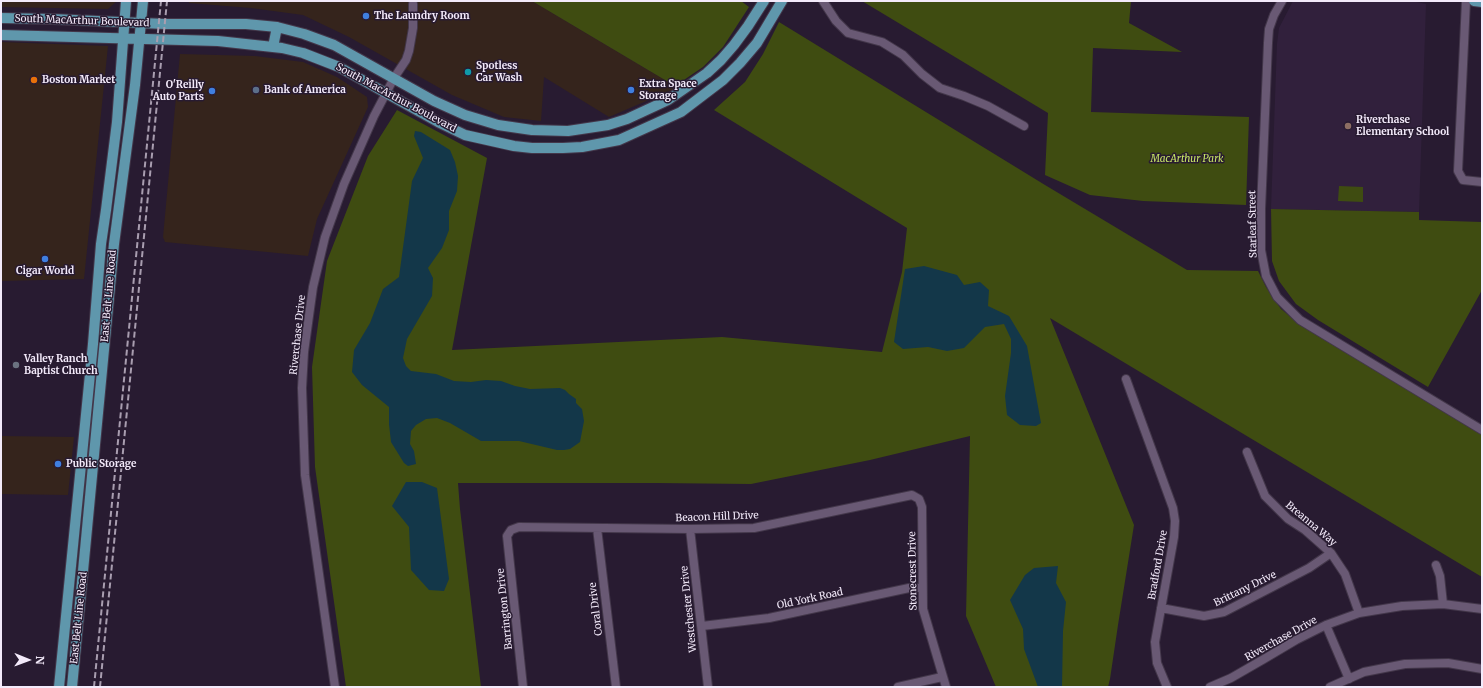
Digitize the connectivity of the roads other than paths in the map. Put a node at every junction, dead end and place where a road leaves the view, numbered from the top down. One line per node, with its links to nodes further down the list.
1 (126, 1): 12 (main road, East Belt Line Road)
2 (143, 1): 13 (main road, East Belt Line Road)
3 (764, 1): 22 (main road, South MacArthur Boulevard)
4 (782, 1): 23 (main road, South MacArthur Boulevard)
5 (823, 1): 21 (street)
6 (1282, 1): 30 (street, Starleaf Street)
7 (1466, 1): 24 (street)
8 (1474, 1): 9 (main road)
9 (1482, 2)
10 (413, 4): 19 (street, Riverchase Drive)
11 (1, 18): 12 (main road, South MacArthur Boulevard)
12 (125, 23): 13 (main road, South MacArthur Boulevard); 16 (main road, East Belt Line Road)
13 (142, 23): 14 (main road, South MacArthur Boulevard); 17 (main road, East Belt Line Road)
14 (277, 27): 18 (main road); 19 (main road, South MacArthur Boulevard)
15 (1, 35): 16 (main road, South MacArthur Boulevard)
16 (124, 38): 17 (main road, South MacArthur Boulevard); 25 (main road, East Belt Line Road)
17 (140, 39): 18 (main road, South MacArthur Boulevard); 26 (main road, East Belt Line Road)
18 (273, 47): 20 (main road, South MacArthur Boulevard)
19 (394, 78): 20 (street, Riverchase Drive); 22 (main road, South MacArthur Boulevard)
20 (386, 94): 23 (main road, South MacArthur Boulevard); 52 (street, Riverchase Drive)
21 (1024, 126)
22 (532, 130): 23 (main road)
23 (532, 148)
24 (1482, 182)
25 (101, 244): 26 (main road); 28 (main road, East Belt Line Road)
26 (114, 244): 29 (main road, East Belt Line Road)
27 (1126, 379): 42 (street, Bradford Drive)
28 (84, 425): 29 (main road); 38 (main road, East Belt Line Road)
29 (97, 426): 39 (main road, East Belt Line Road)
30 (1482, 430)
31 (1247, 452): 36 (street, Breanna Way)
32 (919, 499): 34 (street, Beacon Hill Drive); 40 (street, Stonecrest Drive)
33 (597, 528): 34 (street, Beacon Hill Drive); 35 (street, Beacon Hill Drive); 54 (street, Coral Drive)
34 (690, 529): 46 (street, Westchester Drive)
35 (511, 530): 53 (street, Barrington Drive)
36 (1331, 553): 42 (street, Brittany Drive); 44 (street, Breanna Way)
37 (1436, 565): 41 (street)
38 (70, 570): 39 (main road); 50 (main road, East Belt Line Road)
39 (83, 571): 51 (main road, East Belt Line Road)
40 (922, 588): 46 (street, Old York Road); 48 (street, Stonecrest Drive)
41 (1443, 604): 43 (street, Riverchase Drive); 44 (street, Riverchase Drive)
42 (1161, 608): 58 (street, Bradford Drive)
43 (1482, 609)
44 (1359, 614): 45 (street, Riverchase Drive)
45 (1326, 625): 49 (street); 59 (street, Riverchase Drive)
46 (702, 626): 55 (street, Westchester Drive)
47 (1482, 669): 49 (street)
48 (942, 677): 56 (street); 57 (street, Stonecrest Drive)
49 (1349, 679): 60 (street)
50 (59, 687)
51 (72, 687)
52 (335, 687)
53 (524, 687)
54 (616, 687)
55 (708, 687)
56 (898, 687)
57 (946, 687)
58 (1167, 687)
59 (1210, 687)
60 (1330, 687)

